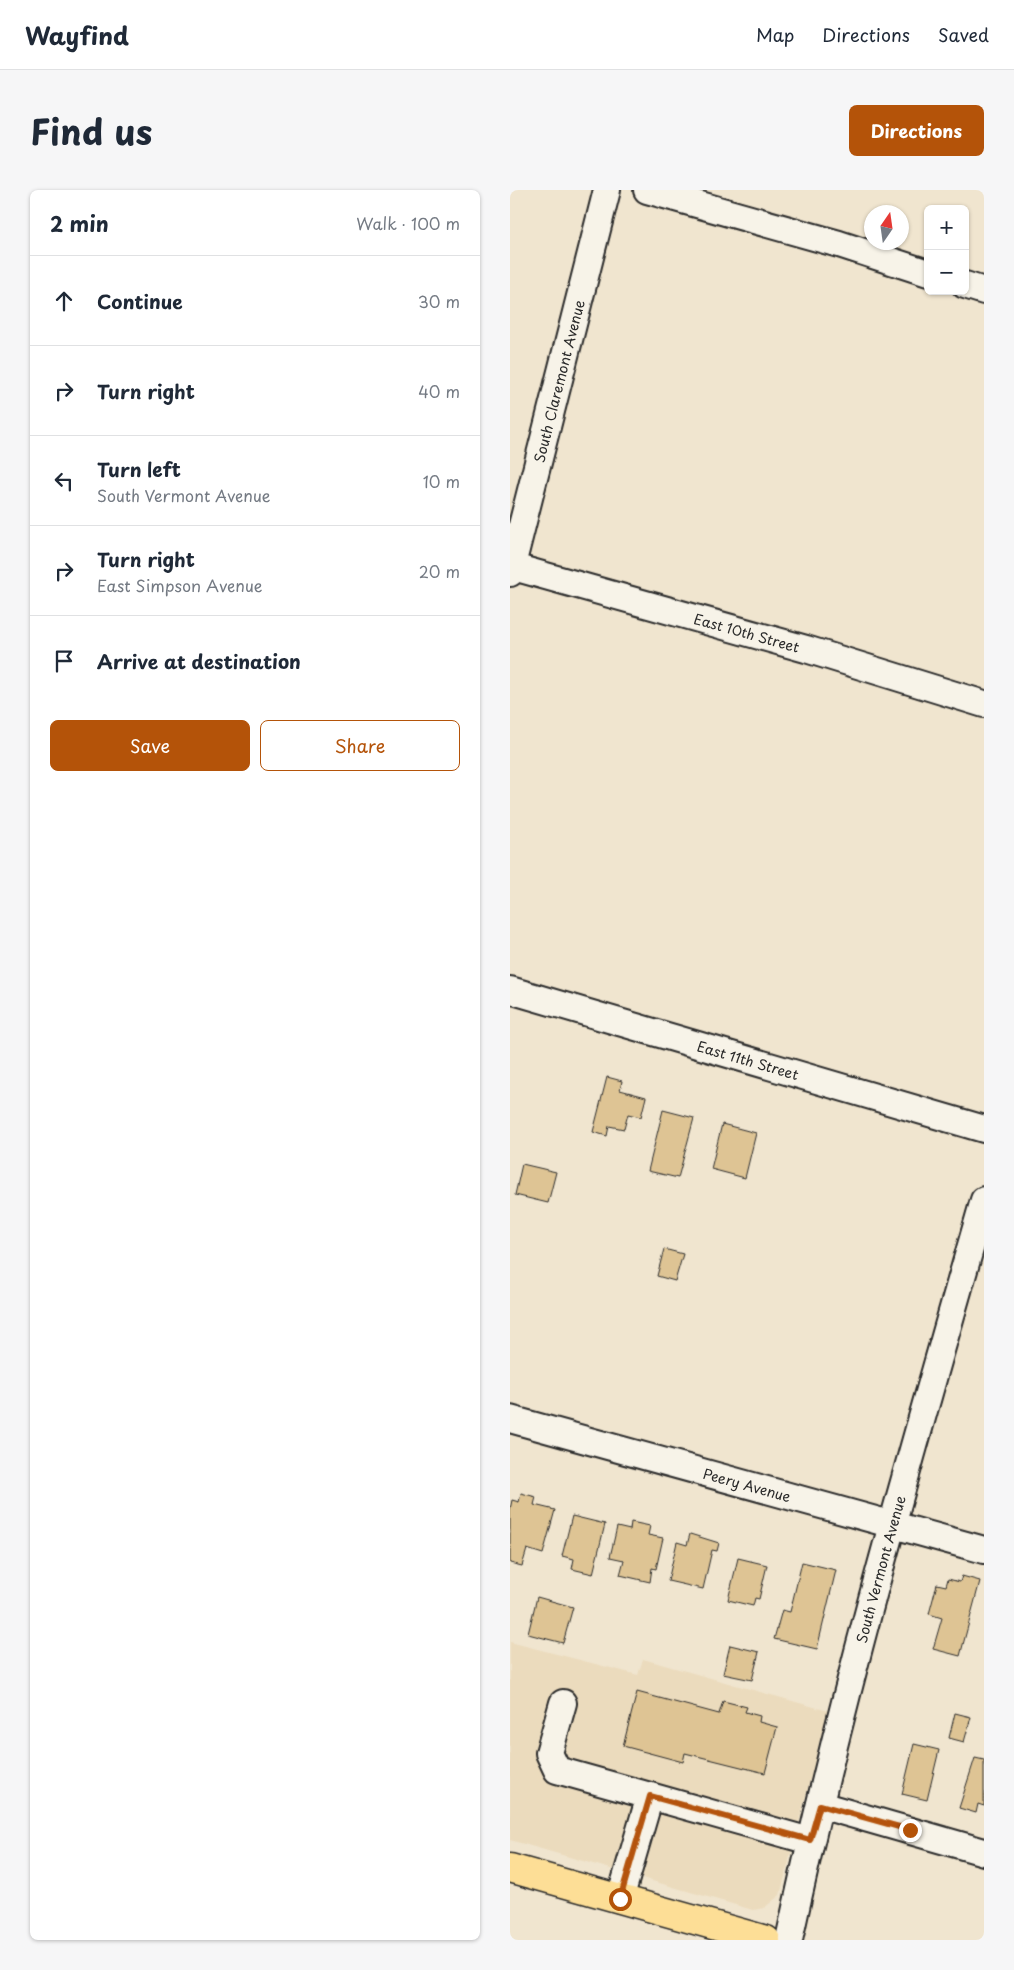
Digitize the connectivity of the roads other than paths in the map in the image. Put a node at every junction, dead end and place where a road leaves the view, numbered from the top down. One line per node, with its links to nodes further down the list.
1 (607, 190): 6 (street, South Claremont Avenue)
2 (647, 190): 3 (street)
3 (924, 272)
4 (969, 286): 5 (street)
5 (984, 291)
6 (510, 568): 7 (street, East 10th Street)
7 (984, 704)
8 (510, 990): 9 (street, East 11th Street)
9 (984, 1129)
10 (984, 1200): 12 (street, South Vermont Avenue)
11 (510, 1419): 12 (street, Peery Avenue)
12 (892, 1524): 13 (street, Peery Avenue); 16 (street, South Vermont Avenue)
13 (984, 1550)
14 (563, 1703): 15 (street)
15 (650, 1796): 17 (street); 20 (street)
16 (820, 1805): 17 (street, South Vermont Avenue); 18 (street)
17 (810, 1840): 22 (street, South Vermont Avenue)
18 (984, 1852)
19 (510, 1868): 20 (main road)
20 (620, 1899): 21 (main road)
21 (766, 1940)
22 (790, 1940)

